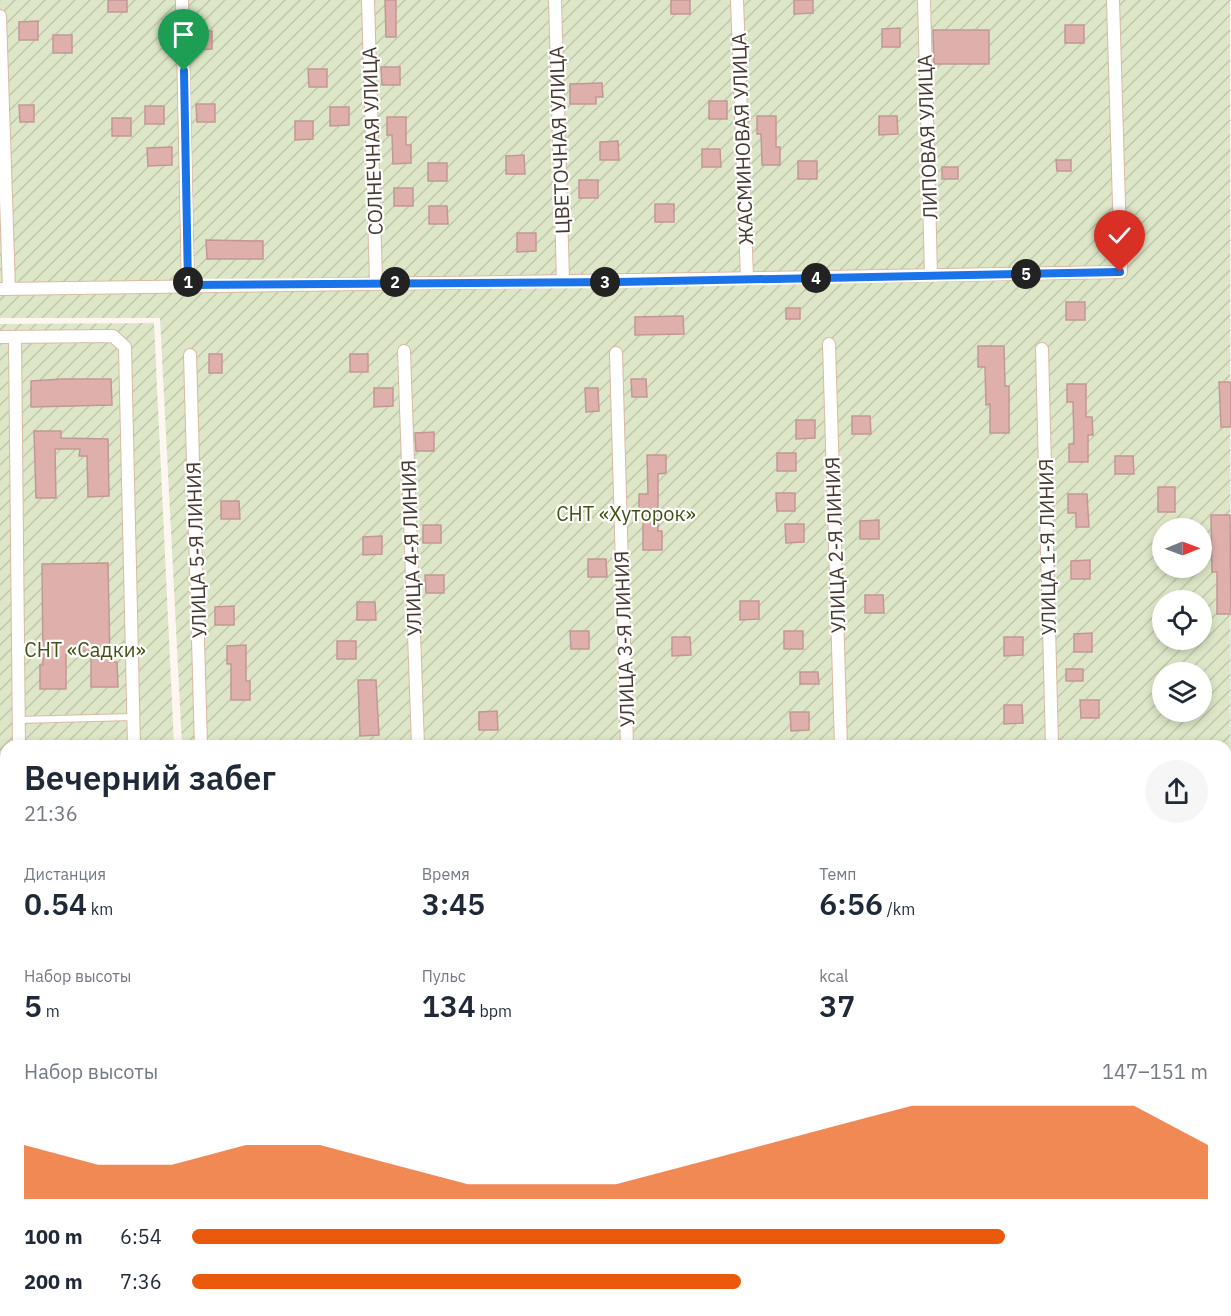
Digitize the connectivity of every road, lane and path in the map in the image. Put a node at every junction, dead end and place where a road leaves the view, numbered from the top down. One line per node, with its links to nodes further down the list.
1 (182, 0): 12 (street)
2 (368, 0): 11 (street, СОЛНЕЧНАЯ УЛИЦА)
3 (555, 0): 10 (street, ЦВЕТОЧНАЯ УЛИЦА)
4 (737, 0): 9 (street, ЖАСМИНОВАЯ УЛИЦА)
5 (924, 0): 8 (street, ЛИПОВАЯ УЛИЦА)
6 (1113, 0): 8 (street)
7 (0, 16): 13 (street)
8 (932, 275): 9 (street)
9 (747, 278): 10 (street)
10 (563, 280): 11 (street)
11 (376, 282): 12 (street)
12 (188, 285): 13 (street)
13 (4, 289)
14 (0, 337): 15 (street)
15 (15, 337): 21 (street); 22 (street)
16 (829, 344): 28 (street, УЛИЦА 2-Я ЛИНИЯ)
17 (1042, 349): 29 (street, УЛИЦА 1-Я ЛИНИЯ)
18 (404, 351): 26 (street, УЛИЦА 4-Я ЛИНИЯ)
19 (616, 353): 27 (street, УЛИЦА 3-Я ЛИНИЯ)
20 (190, 355): 25 (street, УЛИЦА 5-Я ЛИНИЯ)
21 (133, 717): 22 (lane); 24 (street)
22 (18, 720): 23 (street)
23 (19, 740)
24 (134, 740)
25 (201, 740)
26 (418, 740)
27 (627, 740)
28 (840, 740)
29 (1052, 740)

